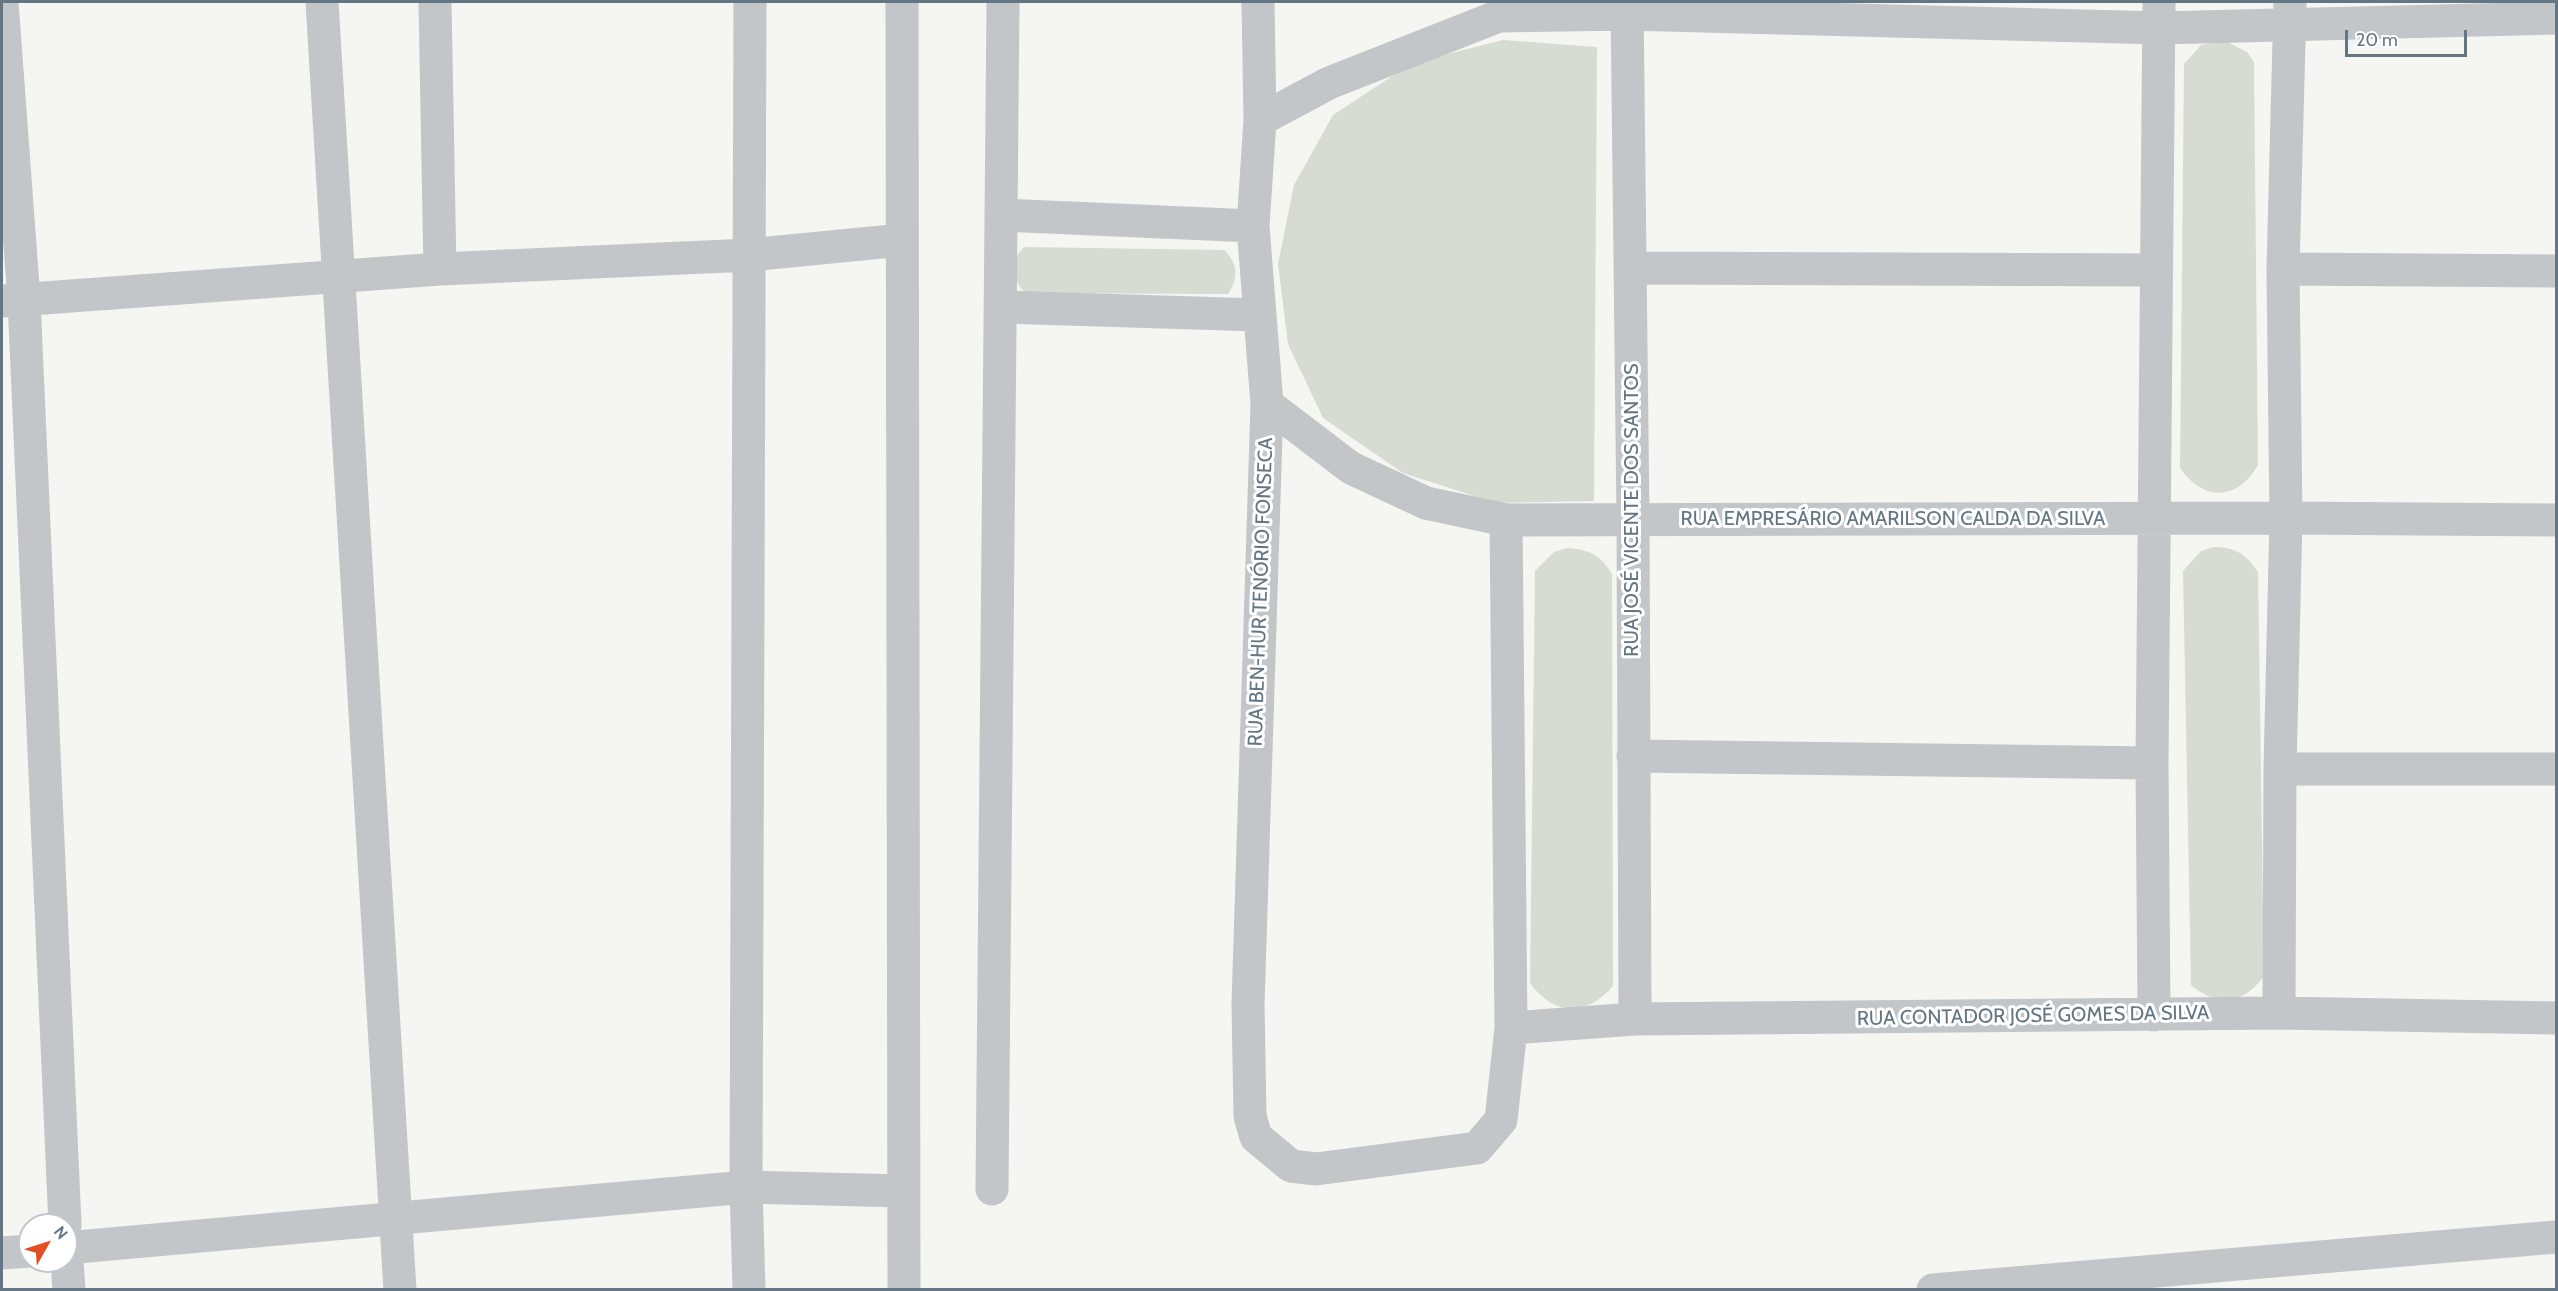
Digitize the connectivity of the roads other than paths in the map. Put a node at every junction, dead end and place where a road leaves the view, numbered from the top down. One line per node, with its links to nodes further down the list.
1 (2, 2): 24 (street)
2 (322, 2): 23 (street)
3 (435, 2): 19 (street)
4 (750, 2): 17 (street)
5 (902, 2): 16 (street)
6 (1004, 2): 14 (street)
7 (1258, 2): 13 (street, RUA BEN-HUR TENÓRIO FONSECA)
8 (1627, 8): 9 (street); 11 (street); 18 (street, RUA JOSÉ VICENTE DOS SANTOS)
9 (1499, 9): 13 (street)
10 (2290, 13): 11 (street); 12 (street); 20 (street)
11 (2159, 15): 21 (street)
12 (2556, 18)
13 (1260, 120): 15 (street, RUA BEN-HUR TENÓRIO FONSECA)
14 (1002, 215): 15 (street); 25 (street)
15 (1253, 226): 26 (street, RUA BEN-HUR TENÓRIO FONSECA)
16 (902, 240): 17 (street); 44 (street)
17 (749, 255): 19 (street); 42 (street)
18 (1630, 268): 21 (street); 29 (street, RUA JOSÉ VICENTE DOS SANTOS)
19 (440, 269): 23 (street)
20 (2283, 269): 22 (street); 28 (street)
21 (2156, 270): 30 (street)
22 (2556, 271)
23 (340, 278): 24 (street); 46 (street)
24 (13, 300): 45 (street)
25 (1002, 307): 26 (street); 43 (street)
26 (1259, 315): 27 (street, RUA BEN-HUR TENÓRIO FONSECA)
27 (1267, 404): 31 (street, RUA EMPRESÁRIO AMARILSON CALDA DA SILVA); 41 (street, RUA BEN-HUR TENÓRIO FONSECA)
28 (2286, 518): 30 (street, RUA EMPRESÁRIO AMARILSON CALDA DA SILVA); 32 (street, RUA EMPRESÁRIO AMARILSON CALDA DA SILVA); 35 (street)
29 (1634, 519): 30 (street, RUA EMPRESÁRIO AMARILSON CALDA DA SILVA); 31 (street, RUA EMPRESÁRIO AMARILSON CALDA DA SILVA); 33 (street, RUA JOSÉ VICENTE DOS SANTOS)
30 (2154, 519): 34 (street)
31 (1506, 520): 41 (street)
32 (2556, 520)
33 (1633, 756): 34 (street); 40 (street, RUA JOSÉ VICENTE DOS SANTOS)
34 (2152, 763): 38 (street)
35 (2280, 769): 36 (street); 37 (street)
36 (2556, 769)
37 (2279, 1013): 38 (street, RUA CONTADOR JOSÉ GOMES DA SILVA); 39 (street, RUA CONTADOR JOSÉ GOMES DA SILVA)
38 (2154, 1015): 40 (street, RUA CONTADOR JOSÉ GOMES DA SILVA)
39 (2556, 1018)
40 (1635, 1019): 41 (street, RUA CONTADOR JOSÉ GOMES DA SILVA)
41 (1510, 1028)
42 (746, 1187): 44 (street); 46 (street); 55 (street)
43 (992, 1189)
44 (903, 1191): 56 (street)
45 (64, 1213)
46 (395, 1216): 48 (street); 54 (street)
47 (2556, 1237): 52 (street)
48 (78, 1246)
49 (18, 1252): 50 (street)
50 (2, 1253)
51 (68, 1273): 53 (street)
52 (2272, 1275): 57 (street)
53 (69, 1290)
54 (400, 1290)
55 (749, 1290)
56 (904, 1290)
57 (1933, 1290)

